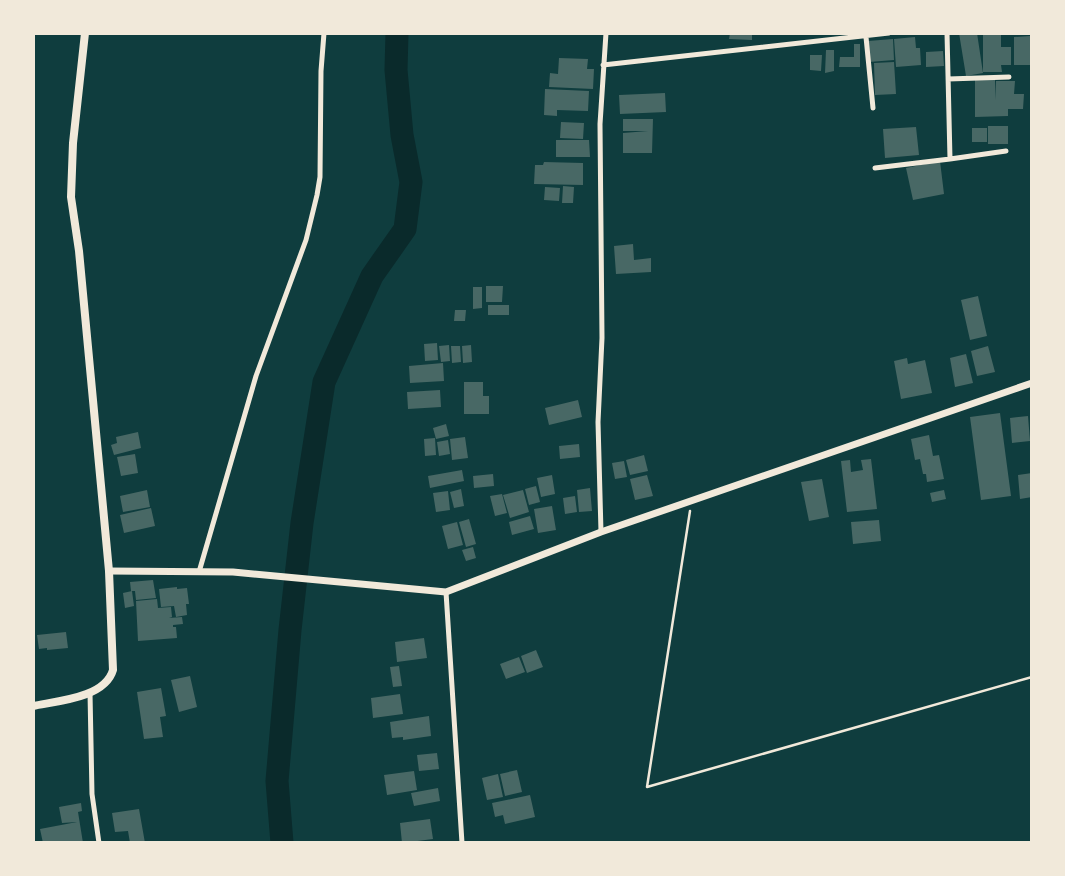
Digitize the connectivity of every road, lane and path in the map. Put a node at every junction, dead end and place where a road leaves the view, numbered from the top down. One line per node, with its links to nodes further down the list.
1 (85, 33): 17 (main road)
2 (324, 33): 18 (street)
3 (606, 33): 7 (street)
4 (889, 33): 6 (street)
5 (947, 33): 9 (street)
6 (866, 37): 7 (street); 10 (street)
7 (603, 65): 16 (street)
8 (1009, 76): 9 (street)
9 (948, 79): 12 (street)
10 (873, 108)
11 (1006, 151): 12 (street)
12 (950, 159): 13 (street)
13 (874, 168)
14 (1032, 383): 15 (street)
15 (692, 500): 16 (street); 20 (path)
16 (601, 532): 19 (street)
17 (109, 571): 18 (street); 21 (main road)
18 (200, 572): 19 (street)
19 (446, 592): 24 (street)
20 (1032, 677)
21 (89, 693): 22 (main road); 23 (street)
22 (33, 706)
23 (99, 843)
24 (462, 843)

